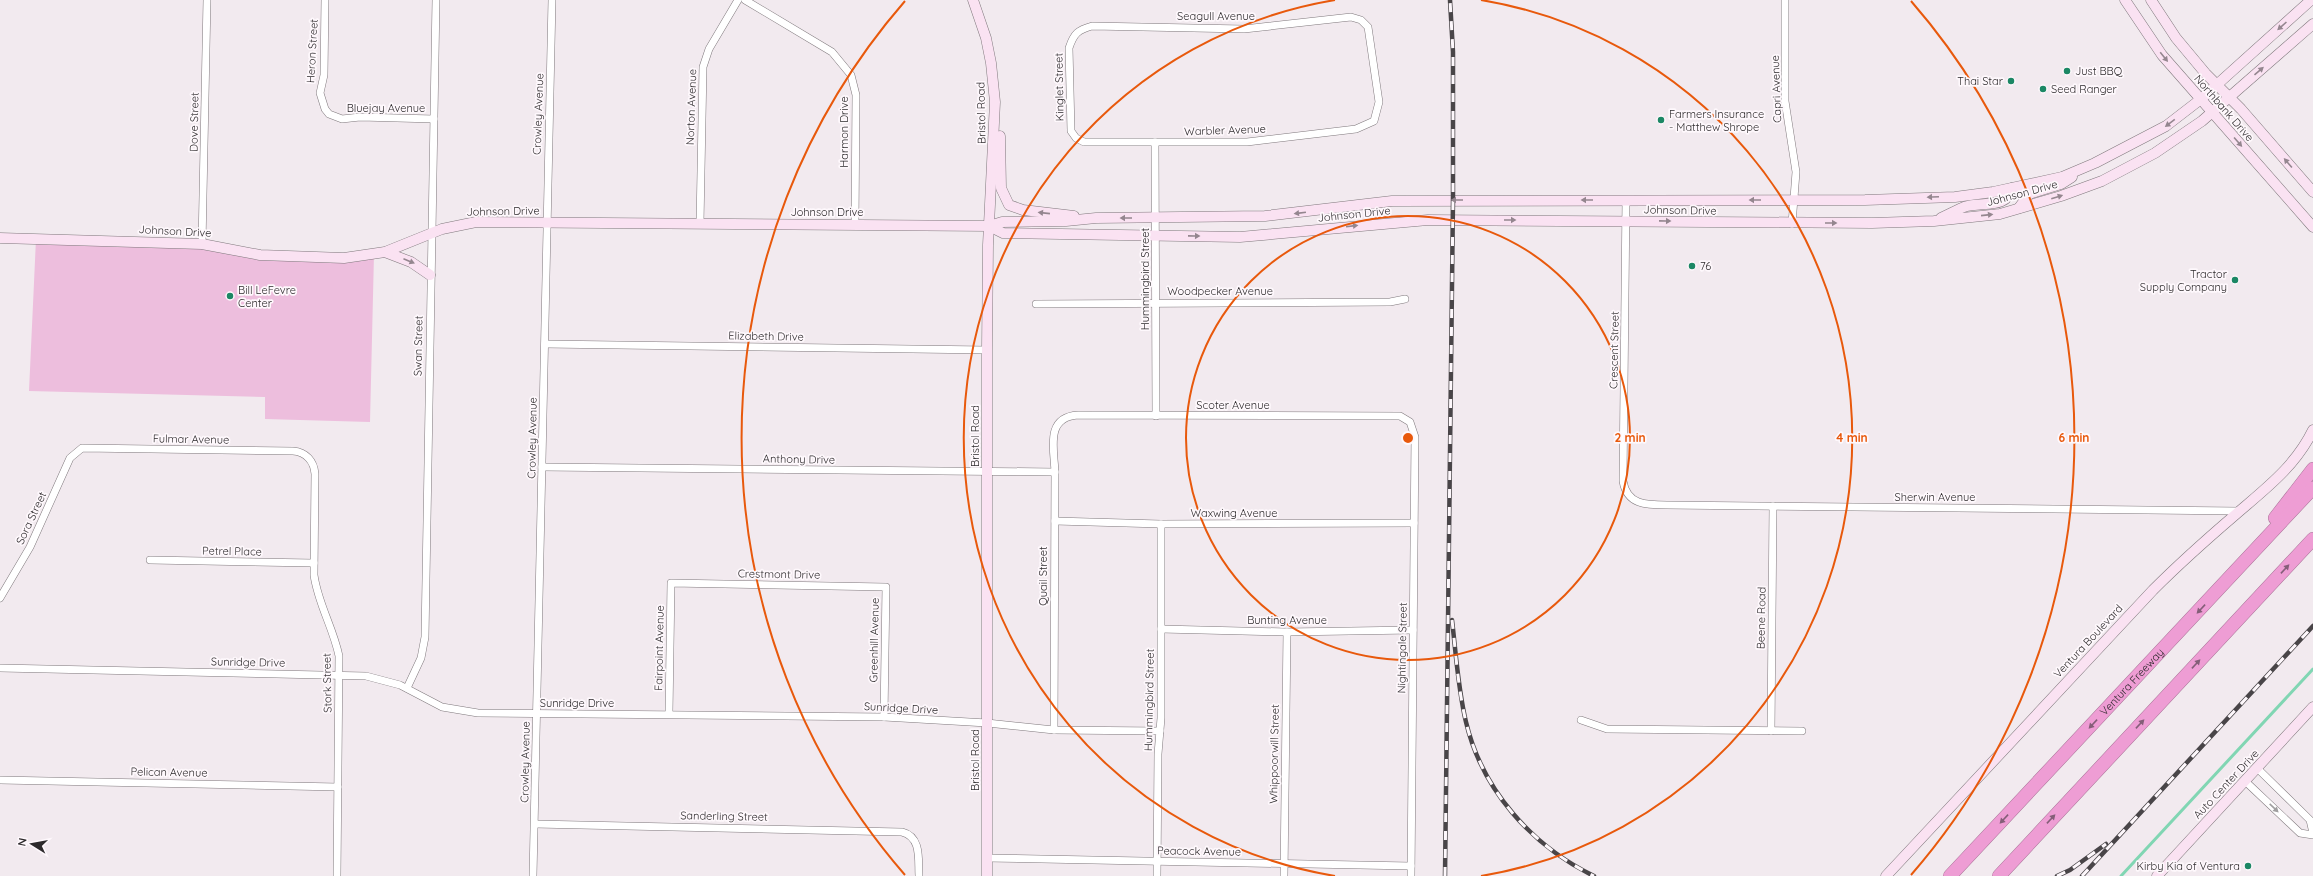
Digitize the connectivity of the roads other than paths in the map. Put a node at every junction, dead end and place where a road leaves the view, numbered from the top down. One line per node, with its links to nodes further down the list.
1 (207, 0): 43 (street, Dove Street)
2 (325, 0): 18 (street, Heron Street)
3 (436, 0): 20 (street, Swan Street)
4 (552, 0): 34 (street, Crowley Avenue)
5 (738, 0): 35 (street, Norton Avenue)
6 (745, 0): 36 (street, Harmon Drive)
7 (973, 0): 17 (main road, Bristol Road)
8 (1785, 0): 28 (street, Capri Avenue)
9 (2125, 0): 16 (main road, Northbank Drive, one-way to 16)
10 (2151, 0): 14 (main road, Northbank Drive)
11 (2311, 0): 14 (main road, Johnson Drive, one-way to 14)
12 (2313, 24): 15 (main road, Johnson Drive, one-way to 12)
13 (1073, 35): 21 (street, Seagull Avenue); 22 (street, Kinglet Street)
14 (2216, 85): 15 (main road, Northbank Drive); 16 (main road, Johnson Drive)
15 (2230, 97): 19 (main road, Johnson Drive); 26 (main road, Northbank Drive, one-way to 15)
16 (2201, 99): 19 (main road, Northbank Drive); 24 (main road, Johnson Drive, one-way to 24)
17 (995, 102): 30 (main road, one-way to 17); 38 (main road, Bristol Road)
18 (322, 103): 20 (street, Bluejay Avenue)
19 (2212, 112): 29 (main road, Johnson Drive, one-way to 19); 39 (main road, Northbank Drive, one-way to 39)
20 (434, 118): 40 (street, Swan Street)
21 (1374, 121): 23 (street, Warbler Avenue)
22 (1076, 138): 23 (street, Warbler Avenue)
23 (1155, 142): 31 (street, Hummingbird Street)
24 (2095, 163): 25 (main road, Johnson Drive); 29 (main road)
25 (2012, 188): 28 (main road, Johnson Drive, one-way to 28); 33 (main road)
26 (2313, 192)
27 (1626, 200): 28 (main road, Johnson Drive, one-way to 27); 31 (main road, Johnson Drive, one-way to 31); 32 (street, Crescent Street)
28 (1794, 200): 37 (street, Capri Avenue)
29 (2019, 208): 33 (main road, Johnson Drive, one-way to 29)
30 (1096, 218): 31 (main road, Johnson Drive, one-way to 30); 38 (main road, Johnson Drive)
31 (1156, 218): 41 (street, Hummingbird Street)
32 (1626, 221): 37 (main road, Johnson Drive, one-way to 37); 41 (main road, Johnson Drive, one-way to 32); 62 (street, Crescent Street)
33 (1934, 221): 37 (main road, Johnson Drive, one-way to 33)
34 (546, 222): 35 (main road, Johnson Drive); 40 (main road, Johnson Drive); 49 (street, Crowley Avenue)
35 (700, 223): 36 (main road, Johnson Drive)
36 (855, 224): 38 (main road, Johnson Drive)
37 (1792, 224)
38 (989, 226): 41 (main road, Johnson Drive); 50 (main road, Bristol Road)
39 (2313, 227)
40 (430, 233): 44 (main road, Johnson Drive); 45 (street, Swan Street)
41 (1156, 235): 47 (street, Hummingbird Street)
42 (0, 238): 43 (main road, Johnson Drive)
43 (202, 244): 44 (main road, Johnson Drive)
44 (385, 252): 45 (main road, one-way to 45)
45 (430, 275): 80 (street, Swan Street)
46 (1405, 299): 47 (street, Woodpecker Avenue)
47 (1156, 302): 48 (street, Woodpecker Avenue); 51 (street, Hummingbird Street)
48 (1036, 304)
49 (544, 344): 50 (street, Elizabeth Drive); 57 (street, Crowley Avenue)
50 (987, 350): 59 (main road, Bristol Road)
51 (1156, 416): 52 (street, Scoter Avenue); 53 (street, Scoter Avenue)
52 (1410, 422): 66 (street, Nightingale Street)
53 (1057, 424): 60 (street, Quail Street)
54 (2313, 430): 64 (main road, Ventura Boulevard)
55 (82, 448): 56 (street, Fulmar Avenue); 74 (street, Sora Street)
56 (299, 452): 70 (street, Stork Street)
57 (542, 467): 59 (street, Anthony Drive); 83 (street, Crowley Avenue)
58 (2313, 469): 73 (highway)
59 (987, 472): 60 (street, Anthony Drive); 86 (main road, Bristol Road)
60 (1055, 472): 65 (street, Quail Street)
61 (2313, 488): 73 (highway, Ventura Freeway)
62 (1631, 499): 63 (street, Sherwin Avenue)
63 (1773, 506): 64 (street, Sherwin Avenue); 89 (street, Beene Road)
64 (2239, 511): 109 (main road, Ventura Boulevard)
65 (1054, 521): 67 (street, Waxwing Avenue); 87 (street, Quail Street)
66 (1414, 523): 67 (street, Waxwing Avenue); 76 (street, Nightingale Street)
67 (1161, 524): 75 (street, Hummingbird Street)
68 (2313, 539): 101 (highway, one-way to 68)
69 (150, 560): 70 (street, Petrel Place)
70 (314, 563): 79 (street, Stork Street)
71 (672, 583): 72 (street, Crestmont Drive); 82 (street, Fairpoint Avenue)
72 (886, 587): 84 (street, Greenhill Avenue)
73 (2218, 591): 110 (highway, Ventura Freeway, one-way to 110)
74 (0, 598)
75 (1161, 629): 77 (street, Bunting Avenue); 88 (street, Hummingbird Street)
76 (1413, 630): 77 (street, Bunting Avenue); 100 (street, Nightingale Street)
77 (1286, 632): 99 (street, Whippoorwill Street)
78 (0, 668): 79 (street, Sunridge Drive)
79 (339, 675): 80 (street, Sunridge Drive); 94 (street, Stork Street)
80 (408, 688): 83 (street, Sunridge Drive)
81 (2313, 707): 91 (main road, Auto Center Drive)
82 (669, 713): 83 (street, Sunridge Drive); 84 (street, Sunridge Drive)
83 (537, 714): 95 (street, Crowley Avenue)
84 (884, 717): 86 (street, Sunridge Drive)
85 (1581, 720): 89 (street)
86 (987, 723): 87 (street, Sunridge Drive); 97 (main road, Bristol Road)
87 (1054, 730): 88 (street, Sunridge Drive)
88 (1160, 731): 98 (street, Hummingbird Street)
89 (1771, 731): 90 (street)
90 (1802, 731)
91 (2257, 768): 93 (main road, Auto Center Drive); 96 (street)
92 (0, 780): 94 (street, Pelican Avenue)
93 (2245, 781): 96 (street, one-way to 96); 111 (main road, Auto Center Drive)
94 (338, 787): 102 (street, Stork Street)
95 (535, 824): 103 (street, Crowley Avenue); 104 (street, Sanderling Street)
96 (2313, 834)
97 (987, 858): 98 (street, Peacock Avenue); 105 (main road, Bristol Road)
98 (1157, 861): 99 (street, Peacock Avenue); 106 (street, Hummingbird Street)
99 (1284, 864): 100 (street, Peacock Avenue); 107 (street, Whippoorwill Street)
100 (1411, 866): 108 (street, Nightingale Street)
101 (2002, 872)
102 (337, 876)
103 (533, 876)
104 (918, 876)
105 (987, 876)
106 (1157, 876)
107 (1284, 876)
108 (1411, 876)
109 (1886, 876)
110 (1950, 876)
111 (2157, 876)

